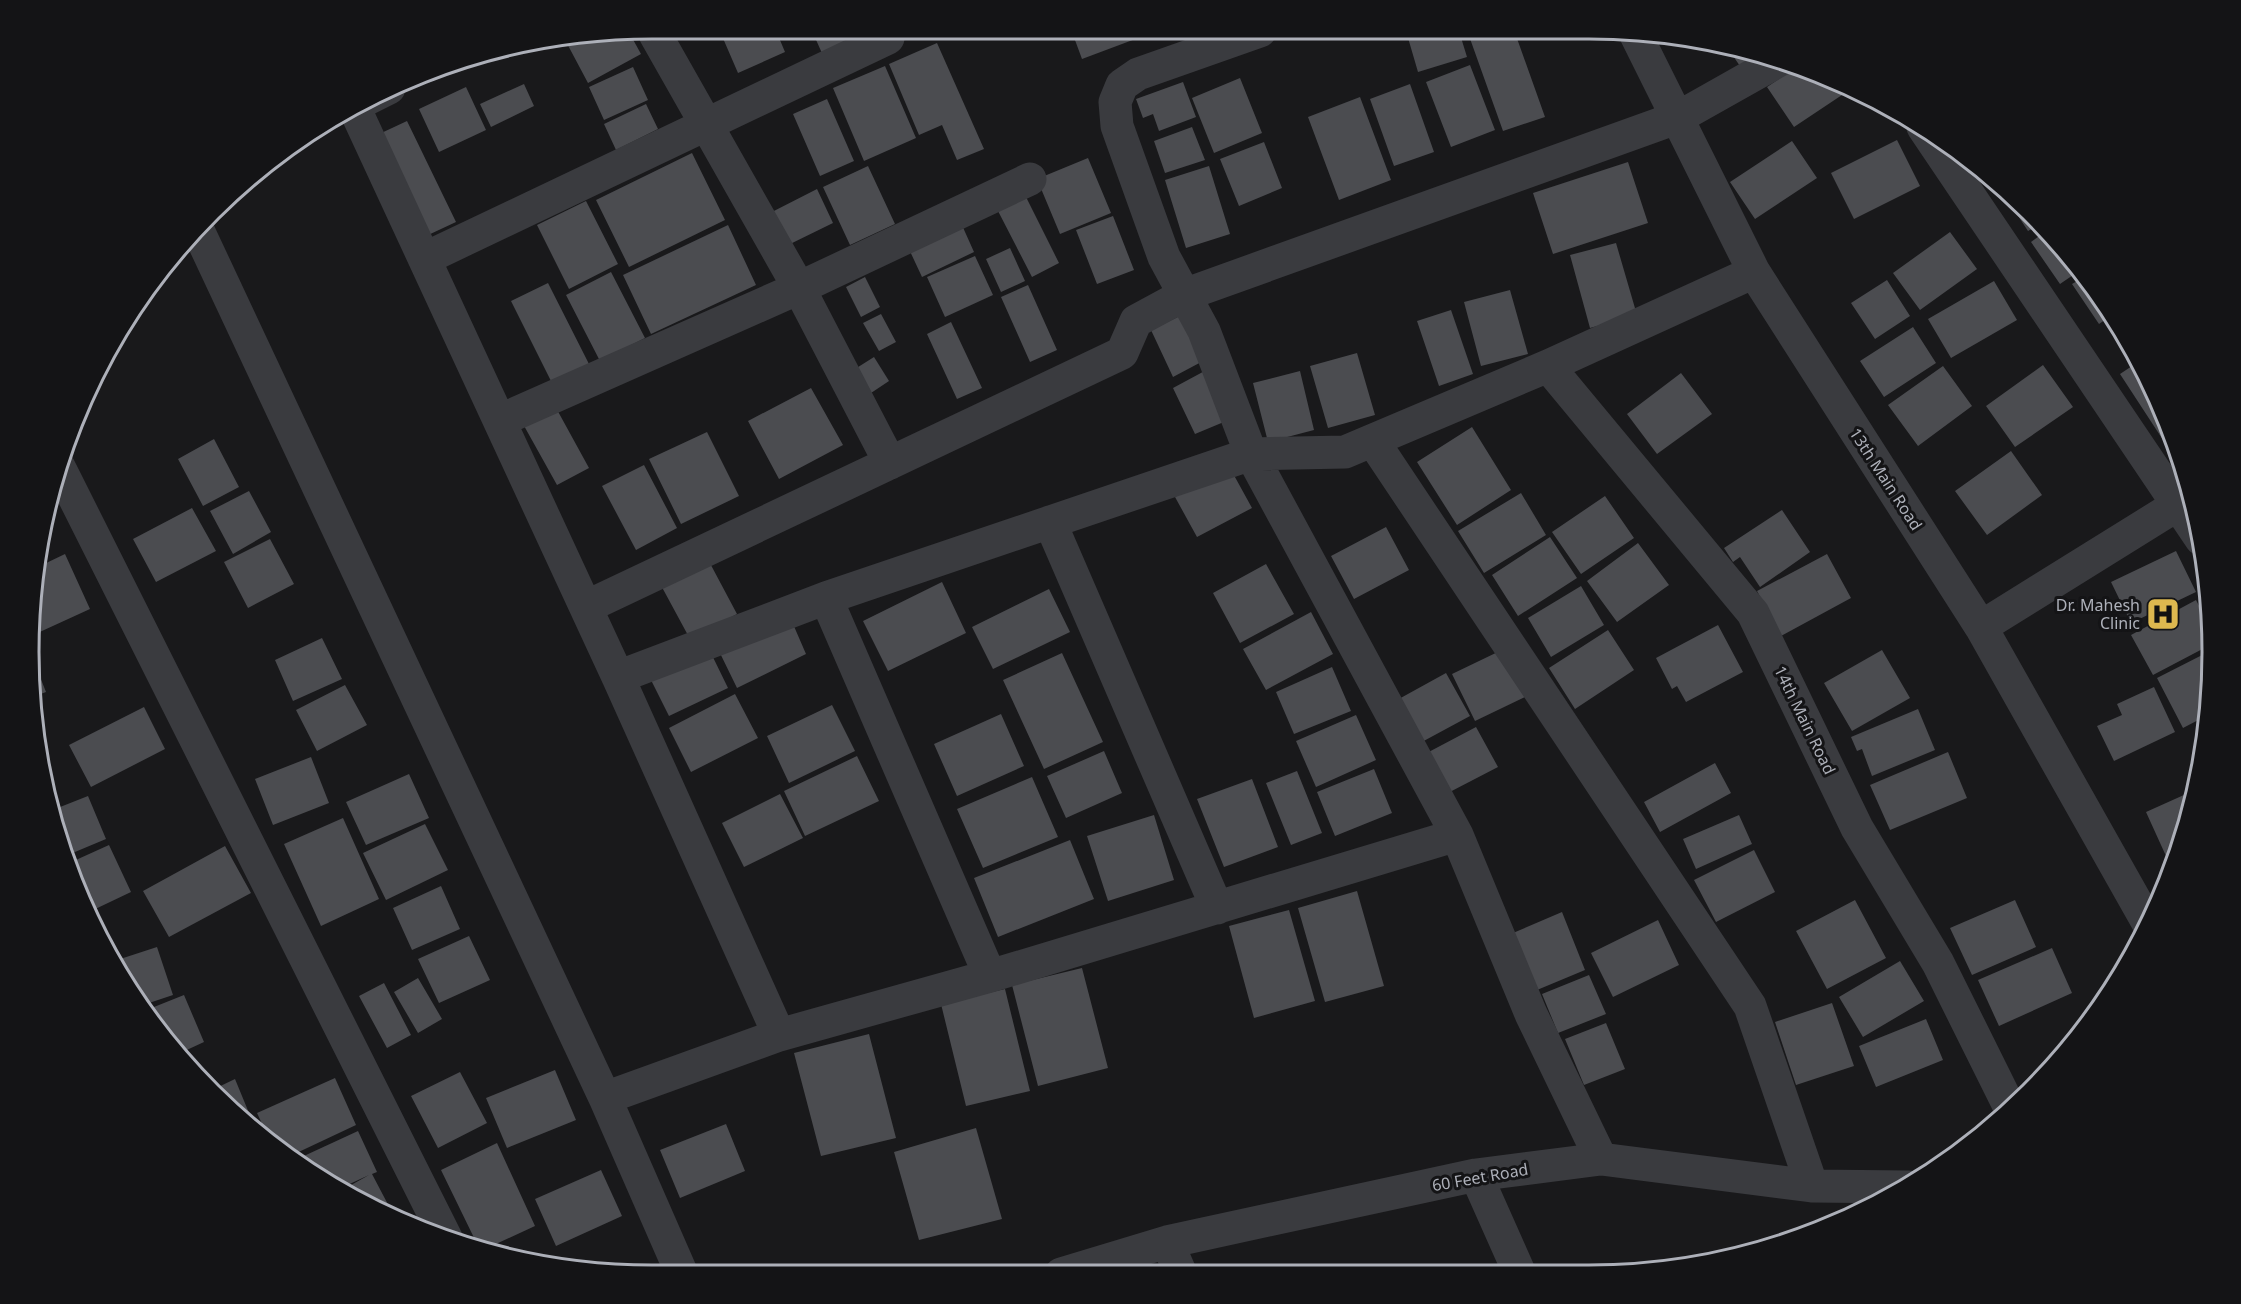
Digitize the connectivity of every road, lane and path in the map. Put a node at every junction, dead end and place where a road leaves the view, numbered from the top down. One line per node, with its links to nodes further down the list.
1 (658, 39): 8 (street)
2 (886, 39): 8 (street)
3 (1237, 39): 15 (street)
4 (1639, 41): 7 (street, 13th Main Road)
5 (1769, 66): 7 (street)
6 (358, 114): 12 (street)
7 (1679, 117): 13 (street, 13th Main Road); 15 (street)
8 (706, 125): 12 (street); 14 (street)
9 (1936, 147): 22 (street)
10 (1030, 179): 14 (street)
11 (201, 237): 34 (street)
12 (426, 258): 17 (street)
13 (1754, 272): 16 (street); 27 (street, 13th Main Road)
14 (800, 288): 17 (street); 20 (street)
15 (1184, 295): 19 (street); 20 (street)
16 (1548, 366): 18 (street); 35 (street, 14th Main Road)
17 (501, 420): 26 (street)
18 (1373, 441): 19 (street); 38 (street)
19 (1251, 454): 24 (street); 29 (street)
20 (890, 463): 26 (street)
21 (65, 478): 40 (street)
22 (2181, 495)
23 (2183, 501): 27 (street)
24 (1050, 522): 25 (street); 30 (street)
25 (826, 598): 28 (street); 32 (street)
26 (586, 607): 28 (street)
27 (1981, 627): 31 (street, 13th Main Road)
28 (618, 676): 33 (street)
29 (1457, 835): 30 (street); 36 (street)
30 (1217, 908): 32 (street)
31 (2143, 914)
32 (990, 976): 33 (street)
33 (778, 1035): 34 (street)
34 (605, 1098): 42 (street)
35 (2006, 1100)
36 (1601, 1159): 37 (street, 60 Feet Road); 38 (street, 60 Feet Road)
37 (1476, 1175): 41 (street, 60 Feet Road); 45 (street)
38 (1812, 1186): 39 (street, 60 Feet Road)
39 (1888, 1187)
40 (440, 1227)
41 (1167, 1242): 43 (street, 60 Feet Road); 44 (street)
42 (678, 1265)
43 (1091, 1265)
44 (1177, 1265)
45 (1516, 1265)

